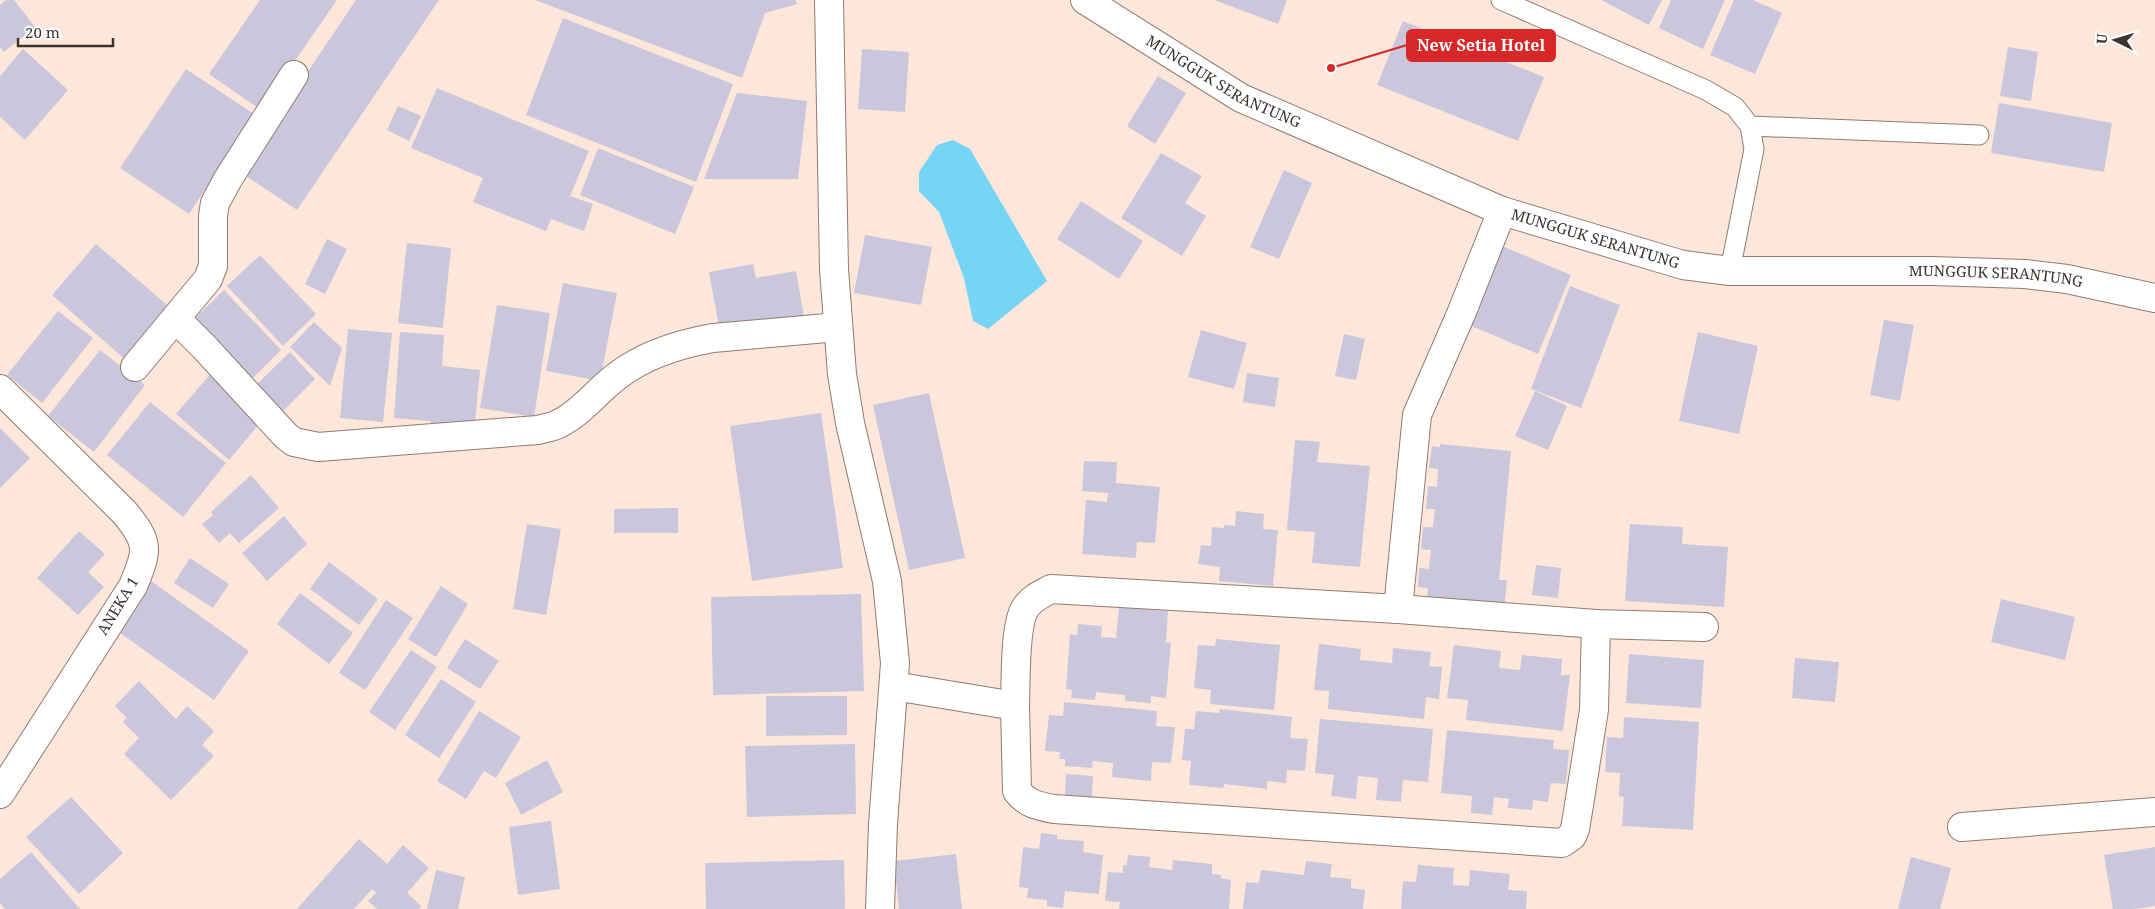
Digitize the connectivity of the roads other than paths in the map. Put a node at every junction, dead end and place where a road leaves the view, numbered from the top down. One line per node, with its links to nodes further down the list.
1 (829, 0): 11 (street)
2 (1085, 0): 7 (street, MUNGGUK SERANTUNG)
3 (1501, 0): 5 (lane)
4 (294, 75): 10 (street)
5 (1750, 126): 6 (lane); 8 (lane)
6 (1979, 135)
7 (1502, 211): 8 (street, MUNGGUK SERANTUNG); 14 (street)
8 (1730, 271): 9 (street, MUNGGUK SERANTUNG)
9 (2155, 298)
10 (176, 319): 11 (street); 12 (street)
11 (838, 326): 17 (street)
12 (135, 367)
13 (0, 389): 19 (street, ANEKA 1)
14 (1398, 609): 15 (street); 18 (street)
15 (1596, 624): 16 (street); 18 (street)
16 (1704, 627)
17 (894, 686): 18 (street); 22 (street)
18 (1015, 706)
19 (0, 794)
20 (2155, 812): 21 (street)
21 (1962, 826)
22 (880, 909)

